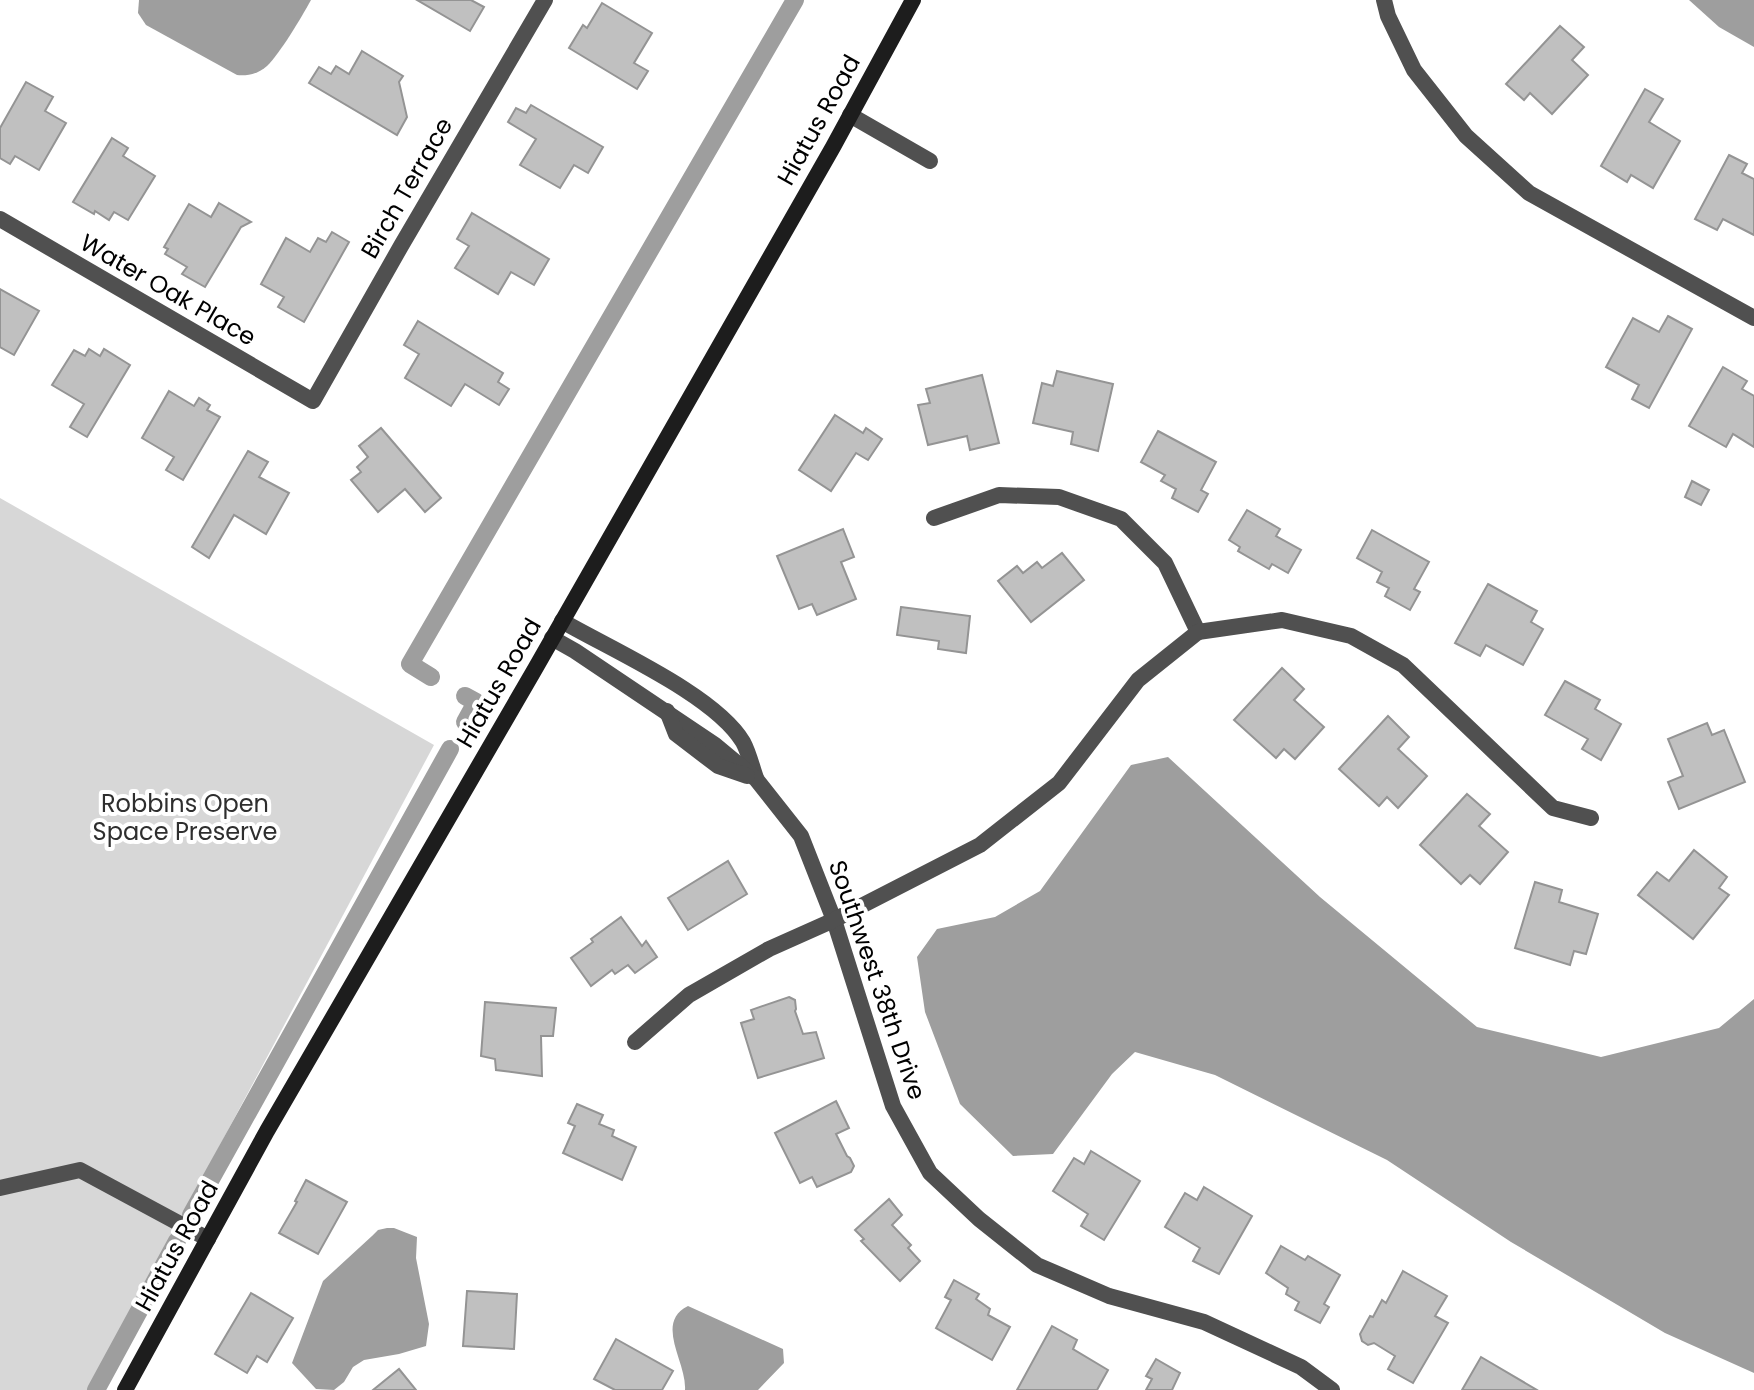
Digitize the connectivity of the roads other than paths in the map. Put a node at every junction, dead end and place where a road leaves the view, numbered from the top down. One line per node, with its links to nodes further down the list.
1 (545, 0): 8 (street, Birch Terrace)
2 (913, 0): 4 (street, Hiatus Road)
3 (1384, 0): 7 (street)
4 (850, 115): 5 (street); 10 (street, Hiatus Road)
5 (930, 161)
6 (0, 219): 8 (street, Water Oak Place)
7 (1754, 318)
8 (313, 401)
9 (934, 518): 11 (street)
10 (562, 621): 12 (street, Hiatus Road); 13 (street, Southwest 38th Drive)
11 (1198, 632): 14 (street); 15 (street)
12 (552, 638): 13 (street, Southwest 38th Drive); 18 (street, Hiatus Road)
13 (756, 779): 15 (street, Southwest 38th Drive)
14 (1591, 818)
15 (834, 920): 16 (street); 20 (street, Southwest 38th Drive)
16 (635, 1042)
17 (0, 1188): 18 (street)
18 (208, 1239): 19 (street, Hiatus Road)
19 (125, 1390)
20 (1332, 1390)

